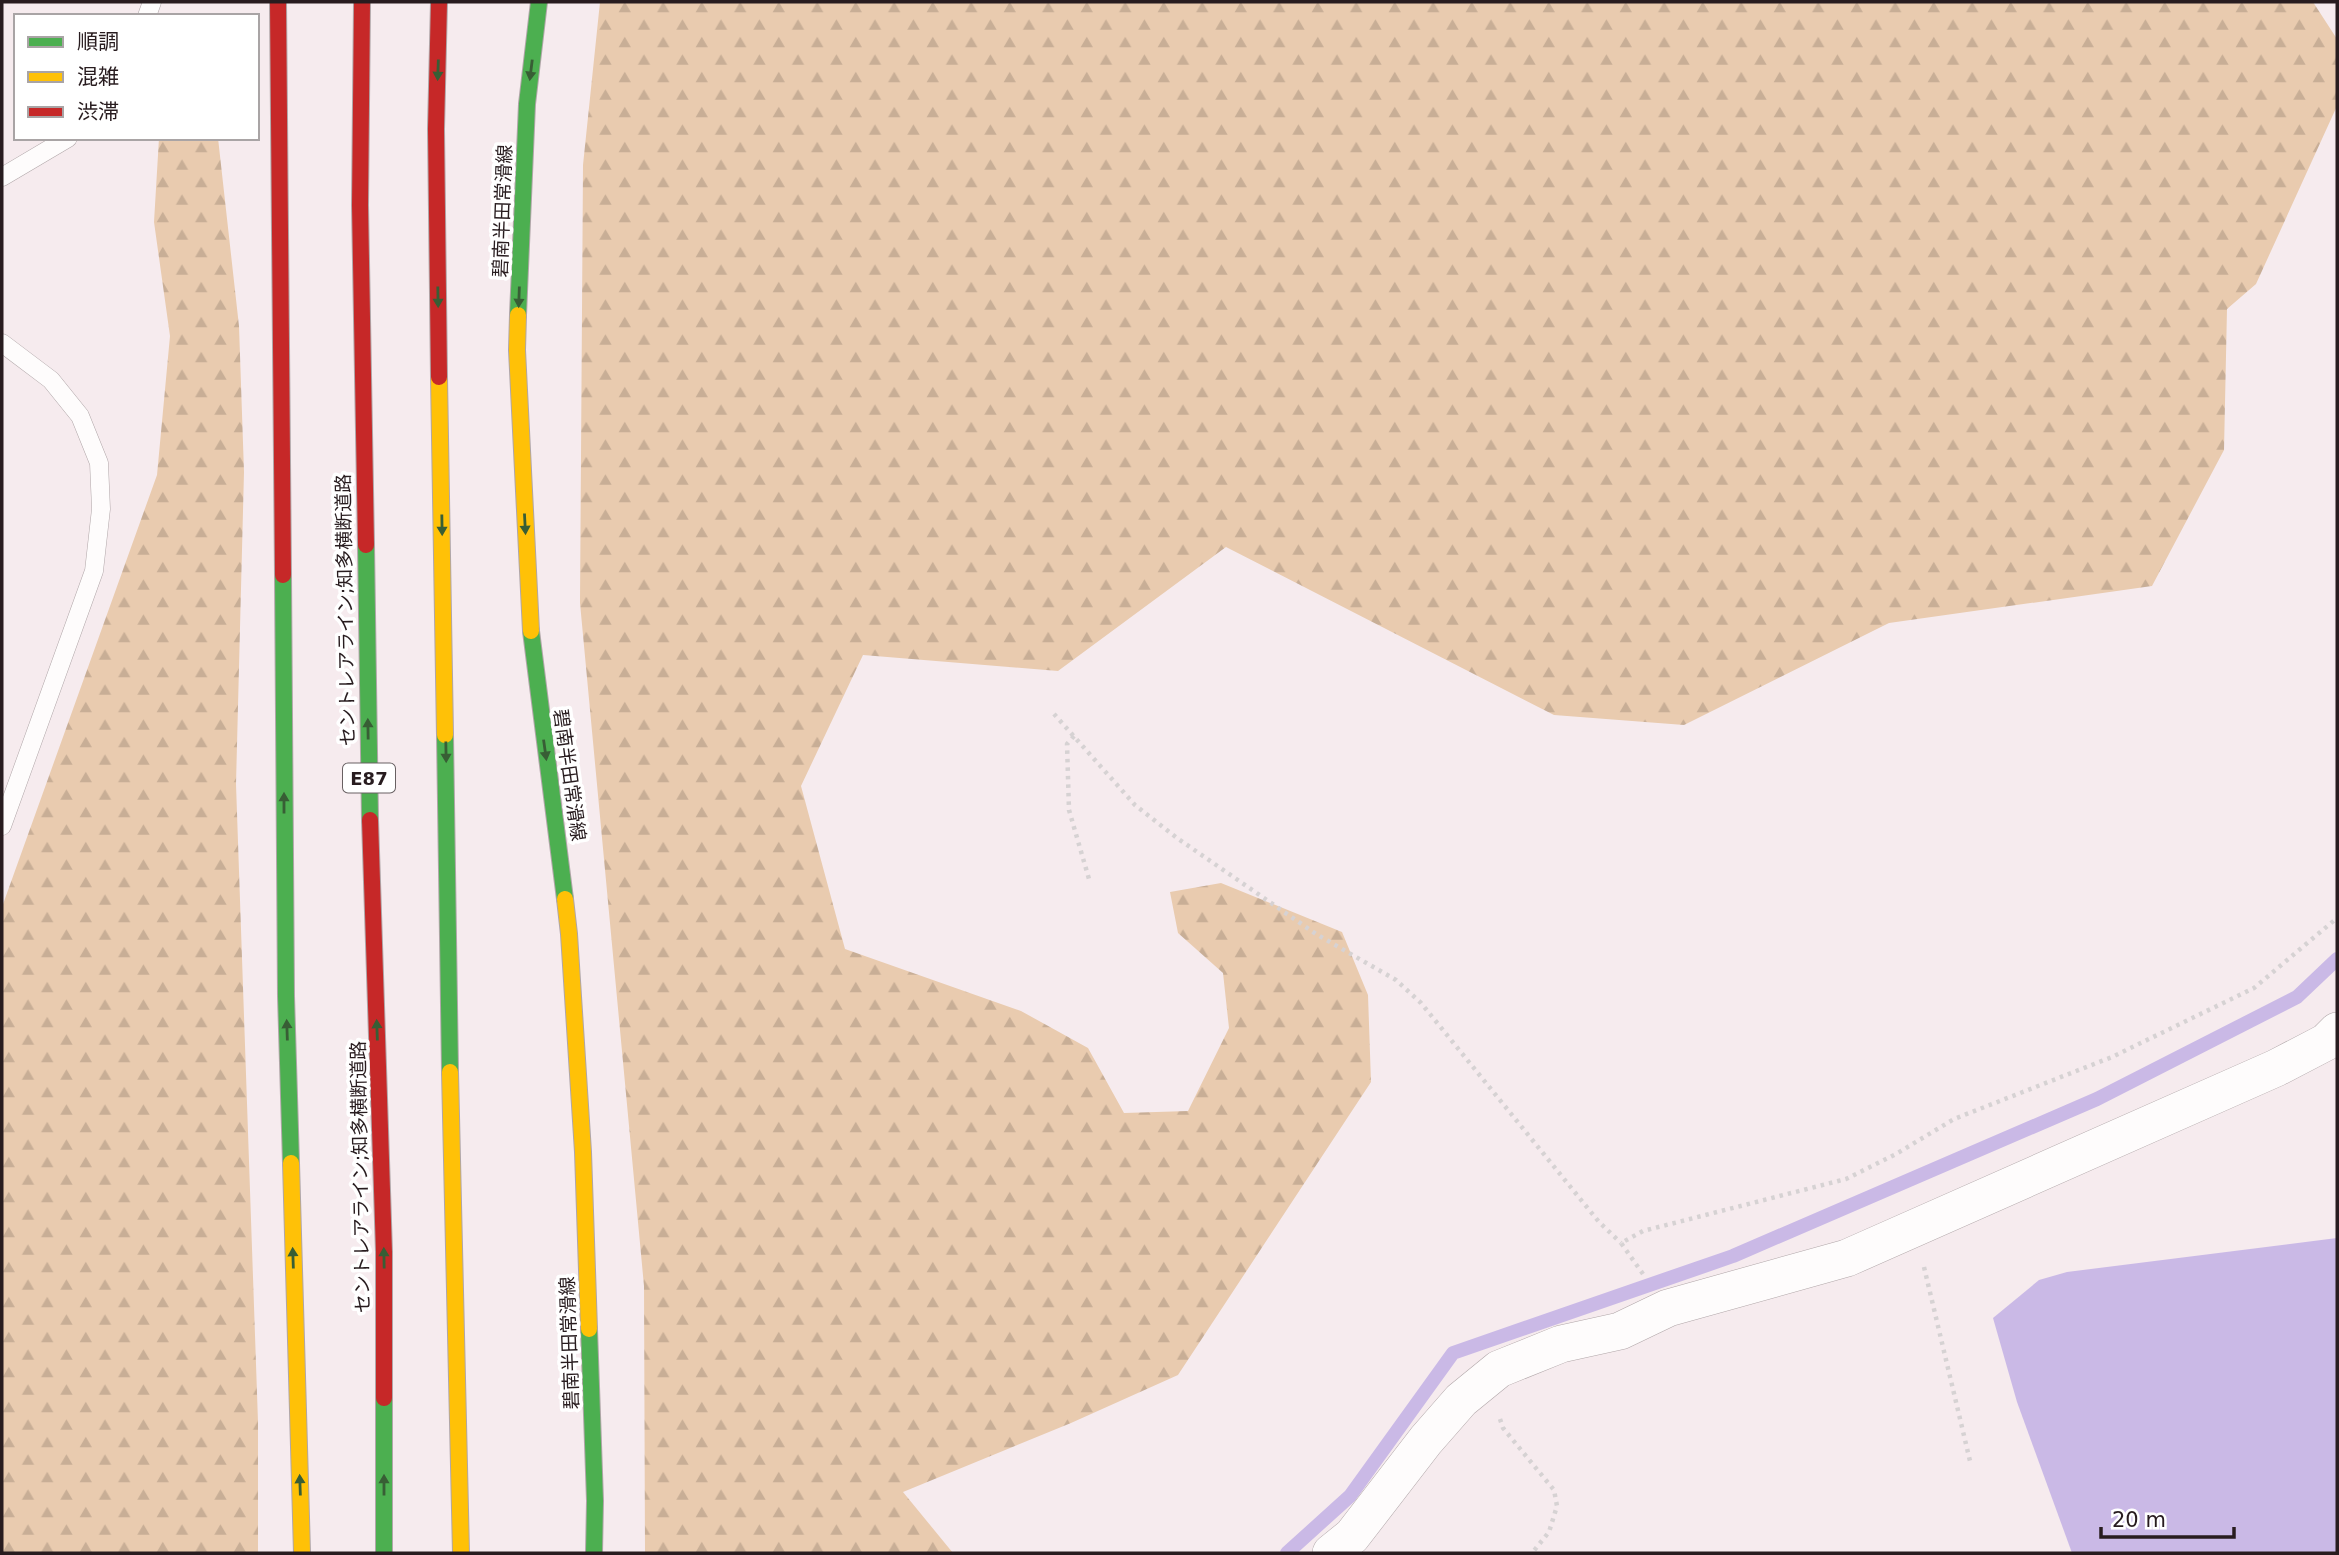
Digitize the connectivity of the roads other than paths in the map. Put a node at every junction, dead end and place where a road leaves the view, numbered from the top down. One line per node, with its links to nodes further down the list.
1 (278, 2): 10 (main road, one-way to 1)
2 (362, 2): 11 (main road, セントレアライン;知多横断道路 / E87, one-way to 2)
3 (439, 2): 12 (main road, one-way to 12)
4 (539, 2): 13 (main road, 碧南半田常滑線, one-way to 13)
5 (65, 140): 6 (lane)
6 (2, 177)
7 (2, 343): 8 (lane)
8 (2, 826)
9 (2334, 1043): 14 (street)
10 (302, 1553)
11 (384, 1553)
12 (461, 1553)
13 (594, 1553)
14 (1331, 1553)

